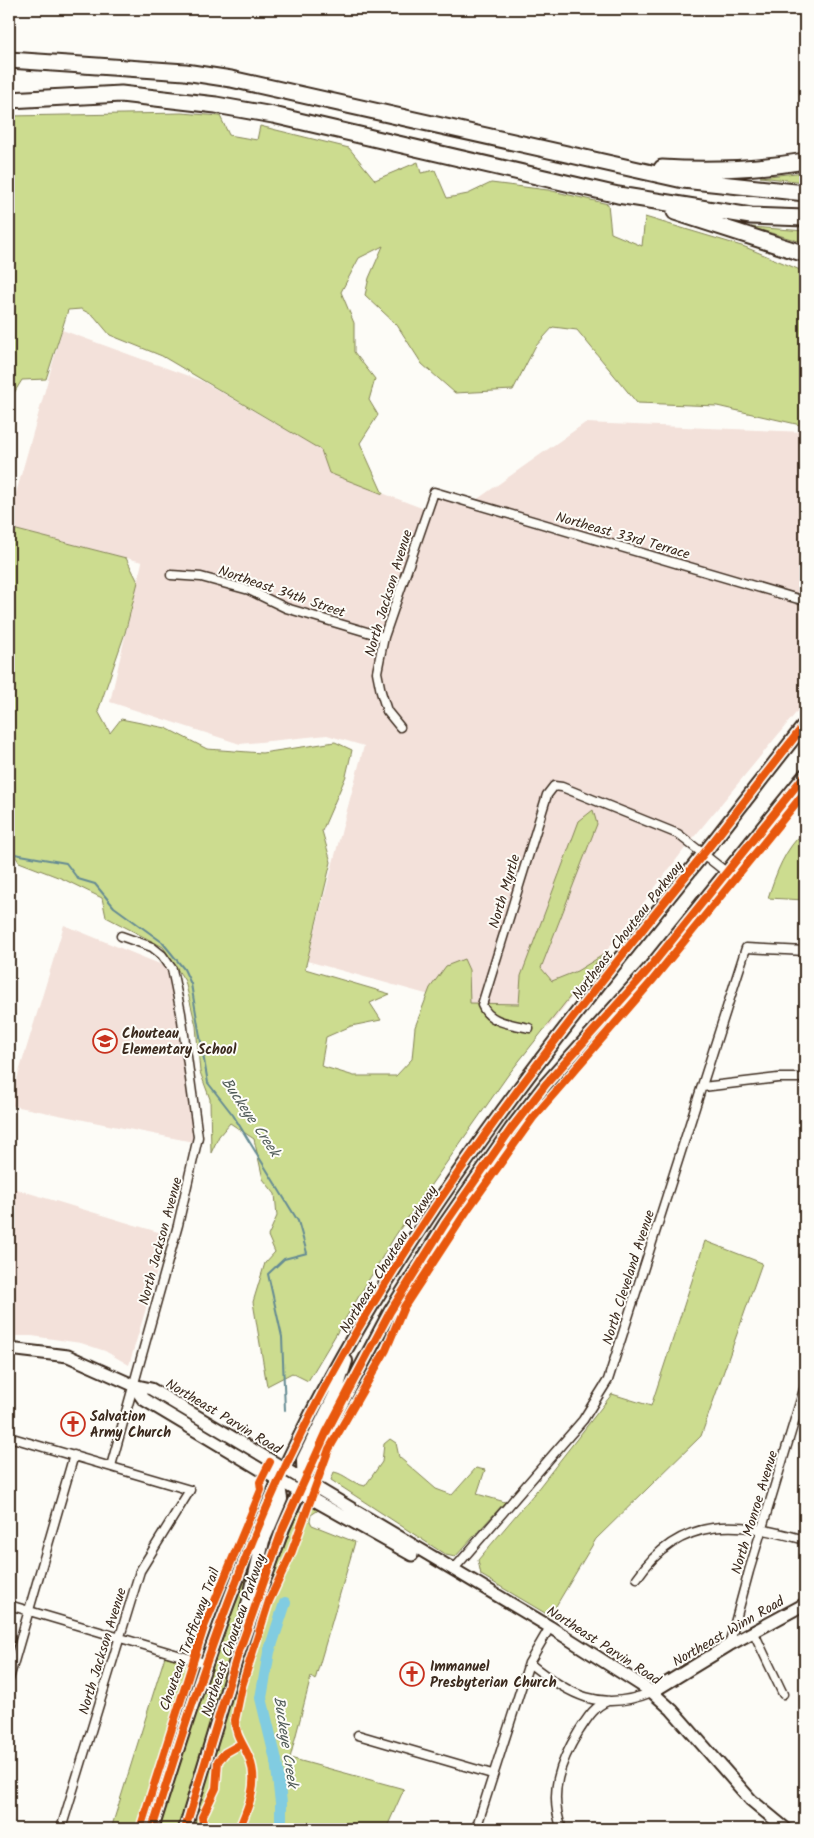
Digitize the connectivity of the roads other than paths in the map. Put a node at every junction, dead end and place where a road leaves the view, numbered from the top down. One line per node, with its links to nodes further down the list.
1 (9, 60): 2 (highway)
2 (62, 65): 3 (highway); 6 (highway)
3 (9, 69)
4 (9, 100): 7 (highway)
5 (805, 161): 6 (highway)
6 (620, 165): 8 (highway)
7 (618, 194): 9 (highway); 10 (highway)
8 (805, 194)
9 (805, 218)
10 (805, 254)
11 (434, 492): 13 (street, Northeast 33rd Terrace); 14 (street, North Jackson Avenue)
12 (171, 575): 14 (street, Northeast 34th Street)
13 (805, 601)
14 (384, 638): 16 (street, North Jackson Avenue)
15 (805, 724): 18 (main road, Northeast Chouteau Parkway)
16 (400, 728)
17 (804, 775): 19 (main road, Northeast Chouteau Parkway)
18 (703, 854): 19 (street); 22 (street, North Myrtle); 25 (main road, Northeast Chouteau Parkway)
19 (726, 872): 33 (main road, Northeast Chouteau Parkway)
20 (121, 936): 27 (street, North Jackson Avenue)
21 (805, 951): 24 (street, North Cleveland Avenue)
22 (529, 1028)
23 (805, 1078): 24 (street)
24 (702, 1087): 36 (street, North Cleveland Avenue)
25 (350, 1344): 32 (main road, Northeast Chouteau Parkway); 33 (main road)
26 (9, 1350): 27 (main road, Northeast Parvin Road)
27 (133, 1385): 31 (street, North Jackson Avenue); 32 (main road, Northeast Parvin Road)
28 (805, 1386): 34 (street, North Monroe Avenue)
29 (9, 1437): 30 (street)
30 (74, 1455): 31 (street); 40 (street)
31 (111, 1466): 43 (street, North Jackson Avenue)
32 (280, 1472): 33 (main road, Northeast Parvin Road); 45 (main road); 46 (main road, Northeast Chouteau Parkway)
33 (304, 1490): 36 (main road, Northeast Parvin Road); 45 (main road, Northeast Chouteau Parkway)
34 (762, 1528): 35 (street); 37 (street); 44 (street, North Monroe Avenue)
35 (805, 1540)
36 (453, 1570): 41 (main road, Northeast Parvin Road)
37 (637, 1578)
38 (805, 1604): 42 (main road, Northeast Winn Road)
39 (9, 1605): 40 (street)
40 (30, 1611): 43 (street); 48 (street)
41 (550, 1627): 47 (street); 49 (main road, Northeast Parvin Road)
42 (754, 1633): 44 (main road, Northeast Winn Road); 50 (street)
43 (120, 1637): 46 (street); 54 (street, North Jackson Avenue)
44 (729, 1645): 49 (main road, Northeast Winn Road)
45 (236, 1660): 56 (main road, Northeast Chouteau Parkway)
46 (206, 1663): 55 (main road, Northeast Chouteau Parkway)
47 (529, 1663): 51 (street, Northeast Winn Road); 53 (street)
48 (9, 1679)
49 (652, 1692): 51 (street, Northeast Winn Road); 59 (main road, Northeast Parvin Road)
50 (783, 1694)
51 (608, 1701): 58 (street)
52 (358, 1735): 53 (street)
53 (492, 1774): 57 (street)
54 (61, 1829)
55 (152, 1829)
56 (185, 1829)
57 (476, 1829)
58 (562, 1829)
59 (786, 1829)

